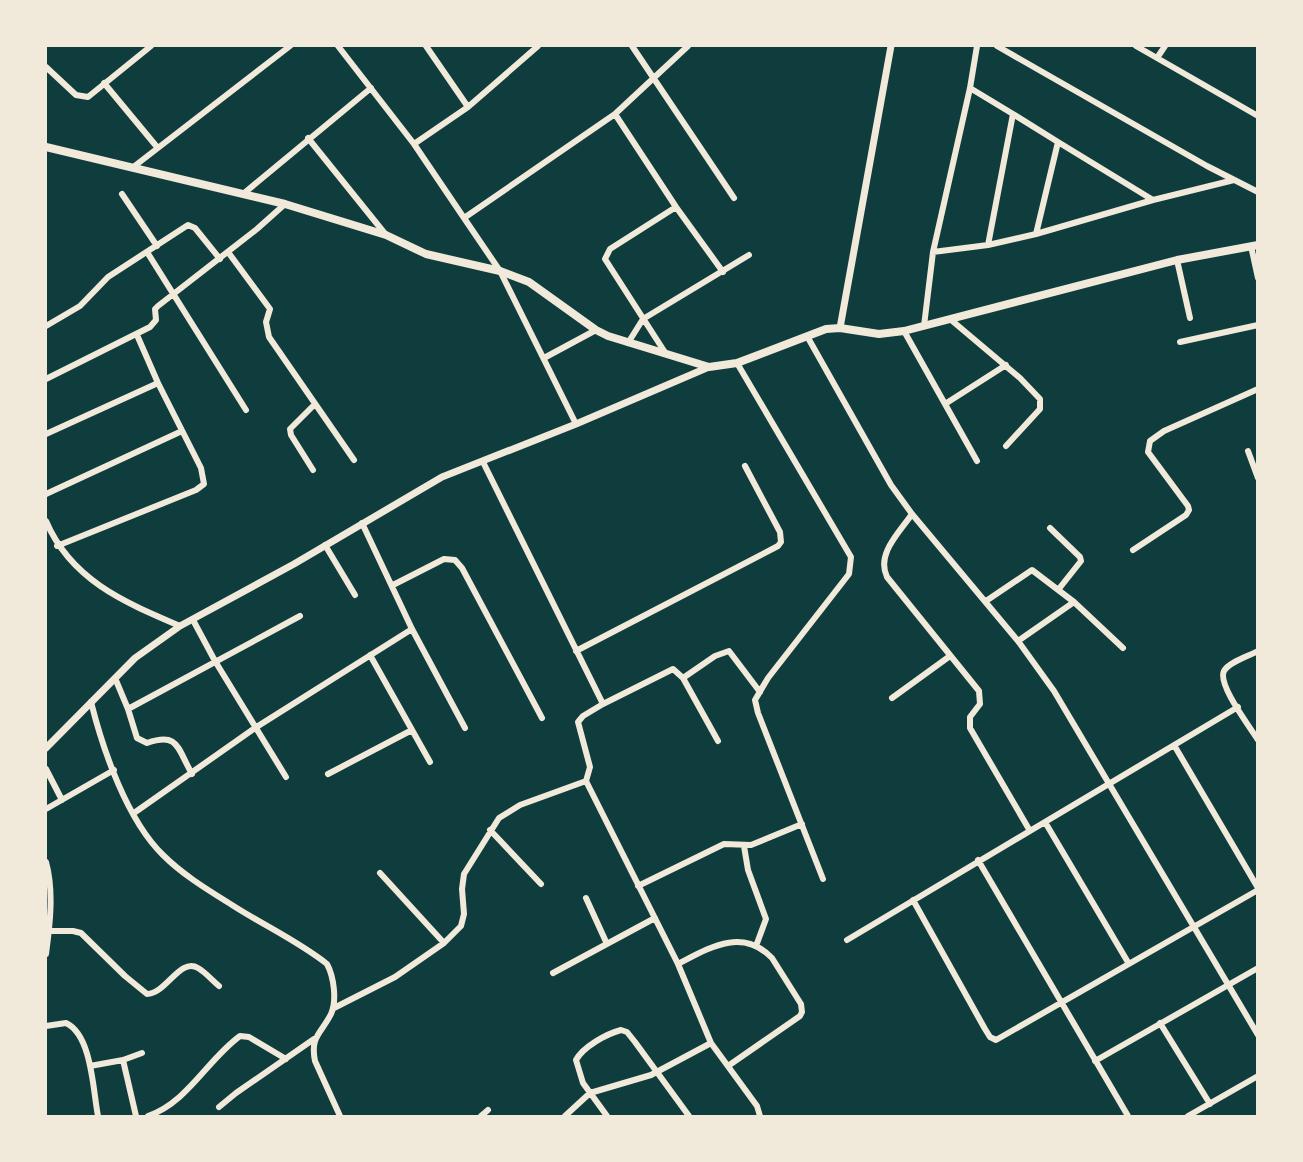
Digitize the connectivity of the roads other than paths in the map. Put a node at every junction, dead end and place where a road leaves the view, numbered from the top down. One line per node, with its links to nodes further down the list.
1 (151, 46): 16 (street)
2 (290, 46): 27 (street)
3 (338, 46): 17 (street)
4 (426, 46): 19 (street)
5 (538, 46): 19 (street)
6 (632, 46): 15 (street)
7 (688, 46): 15 (street)
8 (891, 46): 59 (street)
9 (977, 46): 18 (street)
10 (997, 46): 29 (street)
11 (1136, 46): 13 (street)
12 (1165, 46): 13 (street)
13 (1157, 58): 22 (street)
14 (46, 67): 16 (street)
15 (654, 78): 20 (street); 33 (street)
16 (104, 83): 27 (street)
17 (371, 88): 23 (street); 25 (street)
18 (970, 88): 21 (street); 45 (street)
19 (468, 107): 25 (street)
20 (615, 114): 36 (street); 37 (street)
21 (1013, 114): 24 (street); 40 (street)
22 (1258, 116)
23 (308, 138): 32 (street); 39 (street)
24 (1058, 142): 34 (street); 38 (street)
25 (414, 144): 37 (street)
26 (46, 147): 28 (main road)
27 (157, 147): 28 (street)
28 (132, 168): 32 (main road)
29 (1234, 180): 30 (street); 34 (street)
30 (1258, 192)
31 (122, 194): 41 (street)
32 (243, 194): 35 (main road)
33 (734, 198)
34 (1153, 200): 38 (street)
35 (285, 204): 39 (main road); 44 (street)
36 (676, 207): 50 (street); 54 (street)
37 (464, 218): 49 (street)
38 (1036, 234): 40 (street)
39 (386, 235): 49 (main road)
40 (988, 245): 45 (street)
41 (157, 246): 43 (street); 47 (street)
42 (1254, 246): 48 (main road); 51 (street)
43 (147, 252): 52 (street); 57 (street)
44 (228, 252): 47 (street); 74 (street)
45 (933, 252): 58 (street)
46 (749, 255): 50 (street)
47 (220, 258): 52 (street)
48 (1177, 260): 53 (street); 55 (main road)
49 (500, 271): 60 (main road); 67 (street)
50 (723, 272): 54 (street)
51 (1258, 278)
52 (174, 295): 62 (street); 76 (street)
53 (1190, 318)
54 (643, 319): 65 (street); 66 (street)
55 (950, 319): 58 (main road); 69 (street)
56 (1258, 325): 64 (street)
57 (46, 326)
58 (924, 326): 61 (main road)
59 (840, 328): 61 (main road); 63 (main road)
60 (596, 330): 65 (main road); 67 (street)
61 (904, 331): 75 (street)
62 (137, 335): 71 (street); 72 (street)
63 (807, 336): 68 (main road); 89 (street)
64 (1180, 342)
65 (628, 343): 66 (main road)
66 (666, 354): 70 (main road)
67 (544, 358): 77 (street)
68 (737, 363): 70 (main road); 114 (street)
69 (1006, 365): 75 (street); 80 (street)
70 (709, 368): 77 (street)
71 (46, 379)
72 (158, 383): 78 (street); 79 (street)
73 (1258, 389): 95 (street)
74 (315, 404): 82 (street); 86 (street)
75 (945, 404): 83 (street)
76 (246, 410)
77 (576, 424): 84 (street)
78 (182, 431): 88 (street); 94 (street)
79 (46, 434)
80 (1006, 446)
81 (1248, 451): 87 (street)
82 (354, 460)
83 (976, 461)
84 (483, 462): 91 (street); 107 (street)
85 (746, 466): 107 (street)
86 (313, 470)
87 (1258, 478)
88 (46, 494)
89 (912, 514): 99 (street); 110 (street)
90 (46, 521): 94 (street)
91 (362, 523): 93 (street); 96 (street)
92 (1050, 528): 97 (street)
93 (325, 545): 98 (street); 102 (street)
94 (57, 546): 103 (street)
95 (1133, 550)
96 (393, 585): 104 (street); 120 (street)
97 (1058, 590): 99 (street); 100 (street)
98 (355, 595)
99 (986, 601): 105 (street)
100 (1074, 602): 105 (street); 106 (street)
101 (300, 616): 111 (street)
102 (193, 620): 103 (street); 111 (street)
103 (180, 626): 112 (street)
104 (412, 629): 109 (street); 122 (street)
105 (1018, 641): 135 (street)
106 (1123, 648)
107 (576, 651): 117 (street)
108 (1258, 651): 118 (street)
109 (370, 655): 121 (street); 123 (street)
110 (950, 656): 115 (street); 142 (street)
111 (215, 661): 119 (street); 121 (street)
112 (115, 678): 116 (street); 119 (street)
113 (683, 678): 114 (street); 117 (street); 125 (street)
114 (760, 692): 140 (street)
115 (892, 698)
116 (91, 702): 126 (street); 130 (street)
117 (603, 704): 134 (street)
118 (1238, 707): 124 (street); 127 (street)
119 (128, 709): 131 (street)
120 (541, 718)
121 (255, 728): 131 (street); 133 (street)
122 (465, 728)
123 (412, 730): 128 (street); 132 (street)
124 (1258, 740)
125 (719, 741)
126 (47, 744)
127 (1174, 745): 135 (street); 150 (street)
128 (430, 762)
129 (46, 769): 136 (street)
130 (114, 770): 136 (street); 138 (street)
131 (192, 774): 138 (street)
132 (328, 774)
133 (286, 777)
134 (586, 781): 141 (street); 149 (street)
135 (1110, 783): 139 (street); 154 (street)
136 (62, 800): 137 (street)
137 (46, 810)
138 (134, 813): 168 (street)
139 (1045, 822): 142 (street); 162 (street)
140 (802, 824): 143 (street); 147 (street)
141 (490, 830): 148 (street); 157 (street)
142 (1030, 831): 144 (street)
143 (744, 846): 149 (street); 159 (street)
144 (978, 860): 152 (street); 167 (street)
145 (46, 862): 155 (street)
146 (380, 873): 157 (street)
147 (823, 879)
148 (541, 884)
149 (638, 886): 153 (street)
150 (1258, 889): 154 (street)
151 (586, 898): 158 (street)
152 (913, 900): 156 (street); 167 (street)
153 (656, 918): 158 (street); 161 (street)
154 (1192, 927): 162 (street); 165 (street)
155 (49, 931): 160 (street); 166 (street)
156 (847, 940)
157 (444, 943): 168 (street)
158 (607, 944): 164 (street)
159 (756, 946): 161 (street); 179 (street)
160 (46, 954)
161 (678, 964): 173 (street)
162 (1129, 964): 167 (street)
163 (1258, 968): 165 (street)
164 (553, 973)
165 (1227, 984): 169 (street); 171 (street)
166 (219, 986)
167 (1061, 1005): 177 (street)
168 (334, 1008): 172 (street)
169 (1160, 1023): 177 (street); 183 (street)
170 (46, 1026): 178 (street)
171 (1258, 1035)
172 (316, 1038): 175 (street); 190 (street)
173 (711, 1043): 179 (street); 180 (street)
174 (142, 1053): 176 (street)
175 (286, 1059): 184 (street); 189 (street)
176 (123, 1060): 178 (street); 188 (street)
177 (1095, 1061): 196 (street)
178 (90, 1066): 187 (street)
179 (728, 1066): 195 (street)
180 (657, 1072): 182 (street); 182 (street); 194 (street)
181 (1258, 1076): 183 (street)
182 (590, 1093): 192 (street); 193 (street)
183 (1210, 1104): 186 (street)
184 (219, 1107)
185 (488, 1110): 191 (street)
186 (1197, 1114): 197 (street)
187 (98, 1116)
188 (136, 1116)
189 (148, 1116)
190 (340, 1116)
191 (481, 1116)
192 (565, 1116)
193 (607, 1116)
194 (690, 1116)
195 (760, 1116)
196 (1128, 1116)
197 (1188, 1116)

